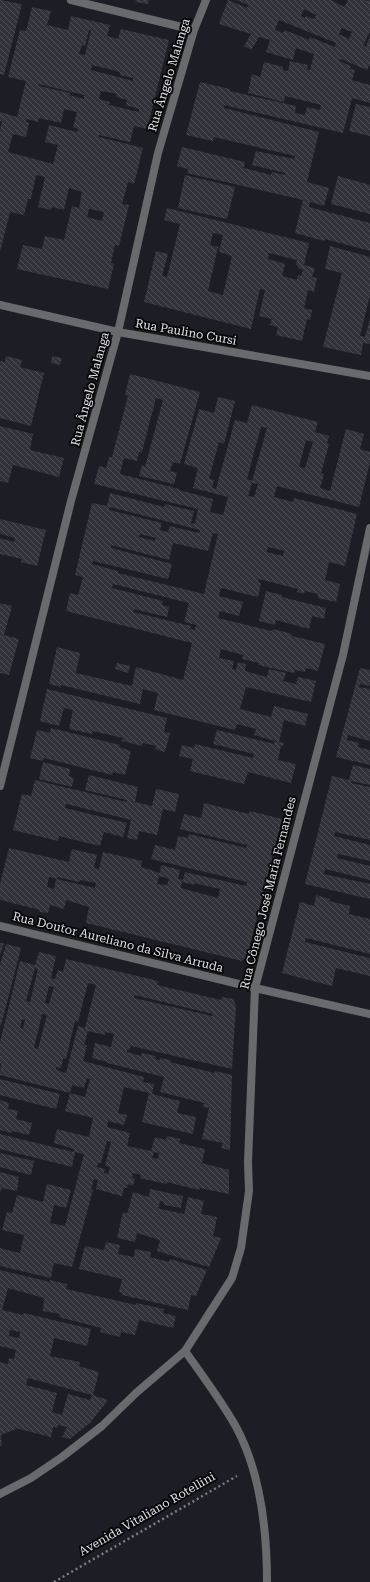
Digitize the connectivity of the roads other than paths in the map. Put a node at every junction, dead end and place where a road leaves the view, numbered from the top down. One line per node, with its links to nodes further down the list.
1 (71, 0): 3 (street)
2 (206, 0): 3 (street, Rua Ângelo Malanga)
3 (194, 30): 5 (street, Rua Ângelo Malanga)
4 (0, 305): 5 (street, Rua Paulino Cursi)
5 (118, 332): 6 (street, Rua Paulino Cursi); 8 (street, Rua Ângelo Malanga)
6 (370, 376)
7 (370, 528): 10 (street, Rua Cônego José Maria Fernandes)
8 (0, 786)
9 (0, 926): 10 (street, Rua Doutor Aureliano da Silva Arruda)
10 (254, 988): 11 (street, Rua Doutor Aureliano da Silva Arruda); 12 (street, Rua Cônego José Maria Fernandes)
11 (370, 1014)
12 (186, 1351): 13 (street); 14 (street)
13 (0, 1494)
14 (268, 1582)

